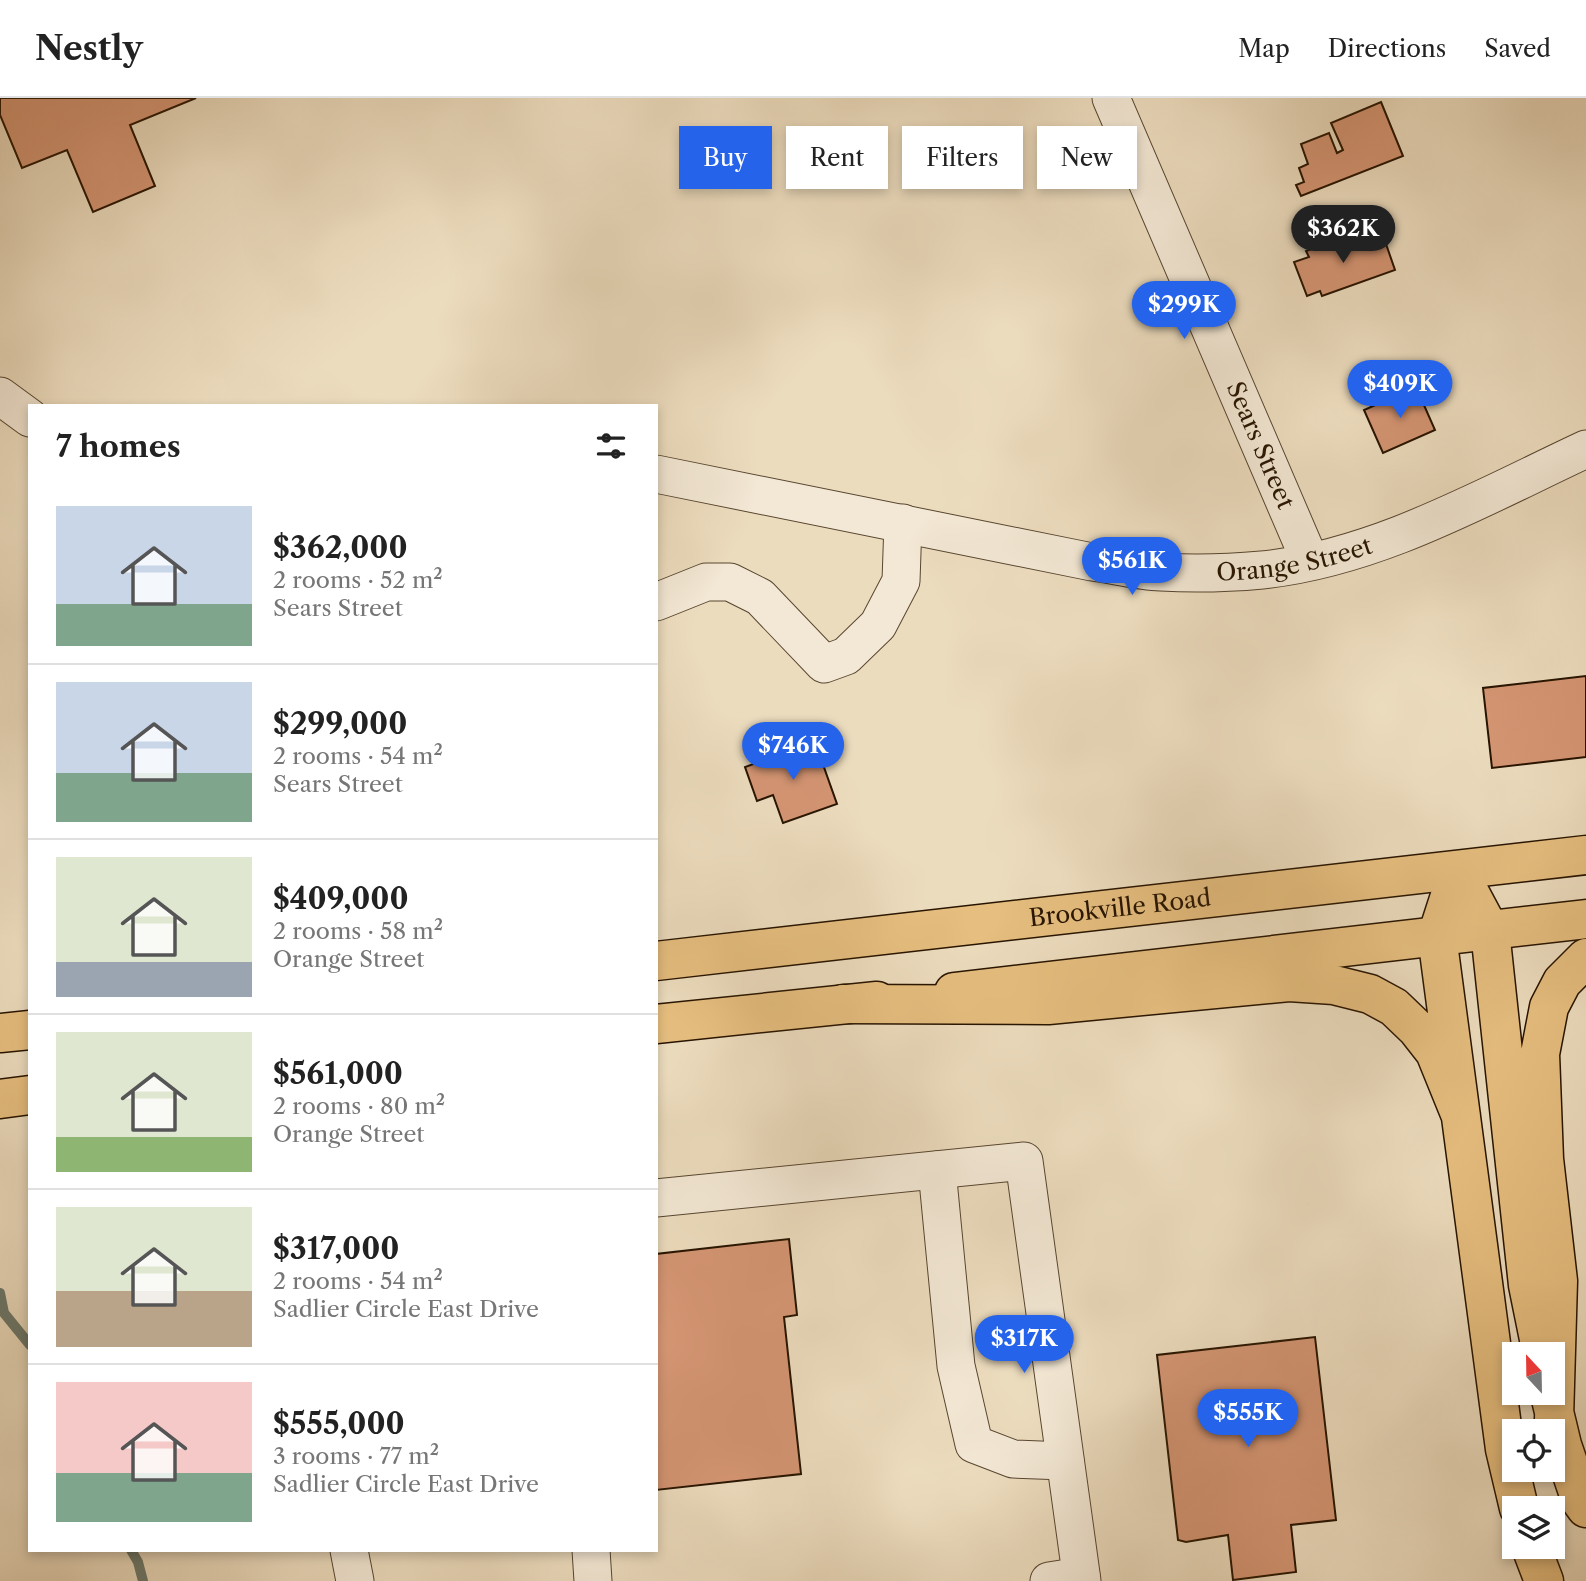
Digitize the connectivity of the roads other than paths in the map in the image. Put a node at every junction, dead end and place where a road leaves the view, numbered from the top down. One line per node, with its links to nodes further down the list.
1 (1111, 98): 7 (street, Sears Street)
2 (0, 396): 3 (street)
3 (28, 417)
4 (1586, 449): 7 (street, Orange Street)
5 (658, 474): 6 (street, Orange Street)
6 (903, 523): 7 (street, Orange Street); 8 (street)
7 (1310, 561)
8 (658, 601)
9 (1586, 855): 10 (main road, Brookville Road)
10 (1458, 871): 12 (main road); 13 (main road); 15 (main road, Brookville Road)
11 (1586, 919): 12 (main road)
12 (1490, 931): 13 (main road); 23 (main road)
13 (1437, 936): 16 (main road); 20 (main road)
14 (1586, 958): 24 (main road)
15 (658, 961)
16 (844, 1004): 17 (main road); 20 (main road)
17 (658, 1024)
18 (28, 1030): 19 (main road)
19 (0, 1034)
20 (1461, 1116): 26 (main road)
21 (937, 1170): 22 (street); 25 (street); 25 (street)
22 (658, 1198)
23 (1540, 1342)
24 (1552, 1406): 27 (main road)
25 (1065, 1461): 31 (street)
26 (1516, 1496)
27 (1586, 1508)
28 (349, 1552): 32 (street)
29 (591, 1552): 33 (street)
30 (1536, 1559): 34 (main road)
31 (1071, 1579)
32 (355, 1581)
33 (593, 1581)
34 (1544, 1581)

